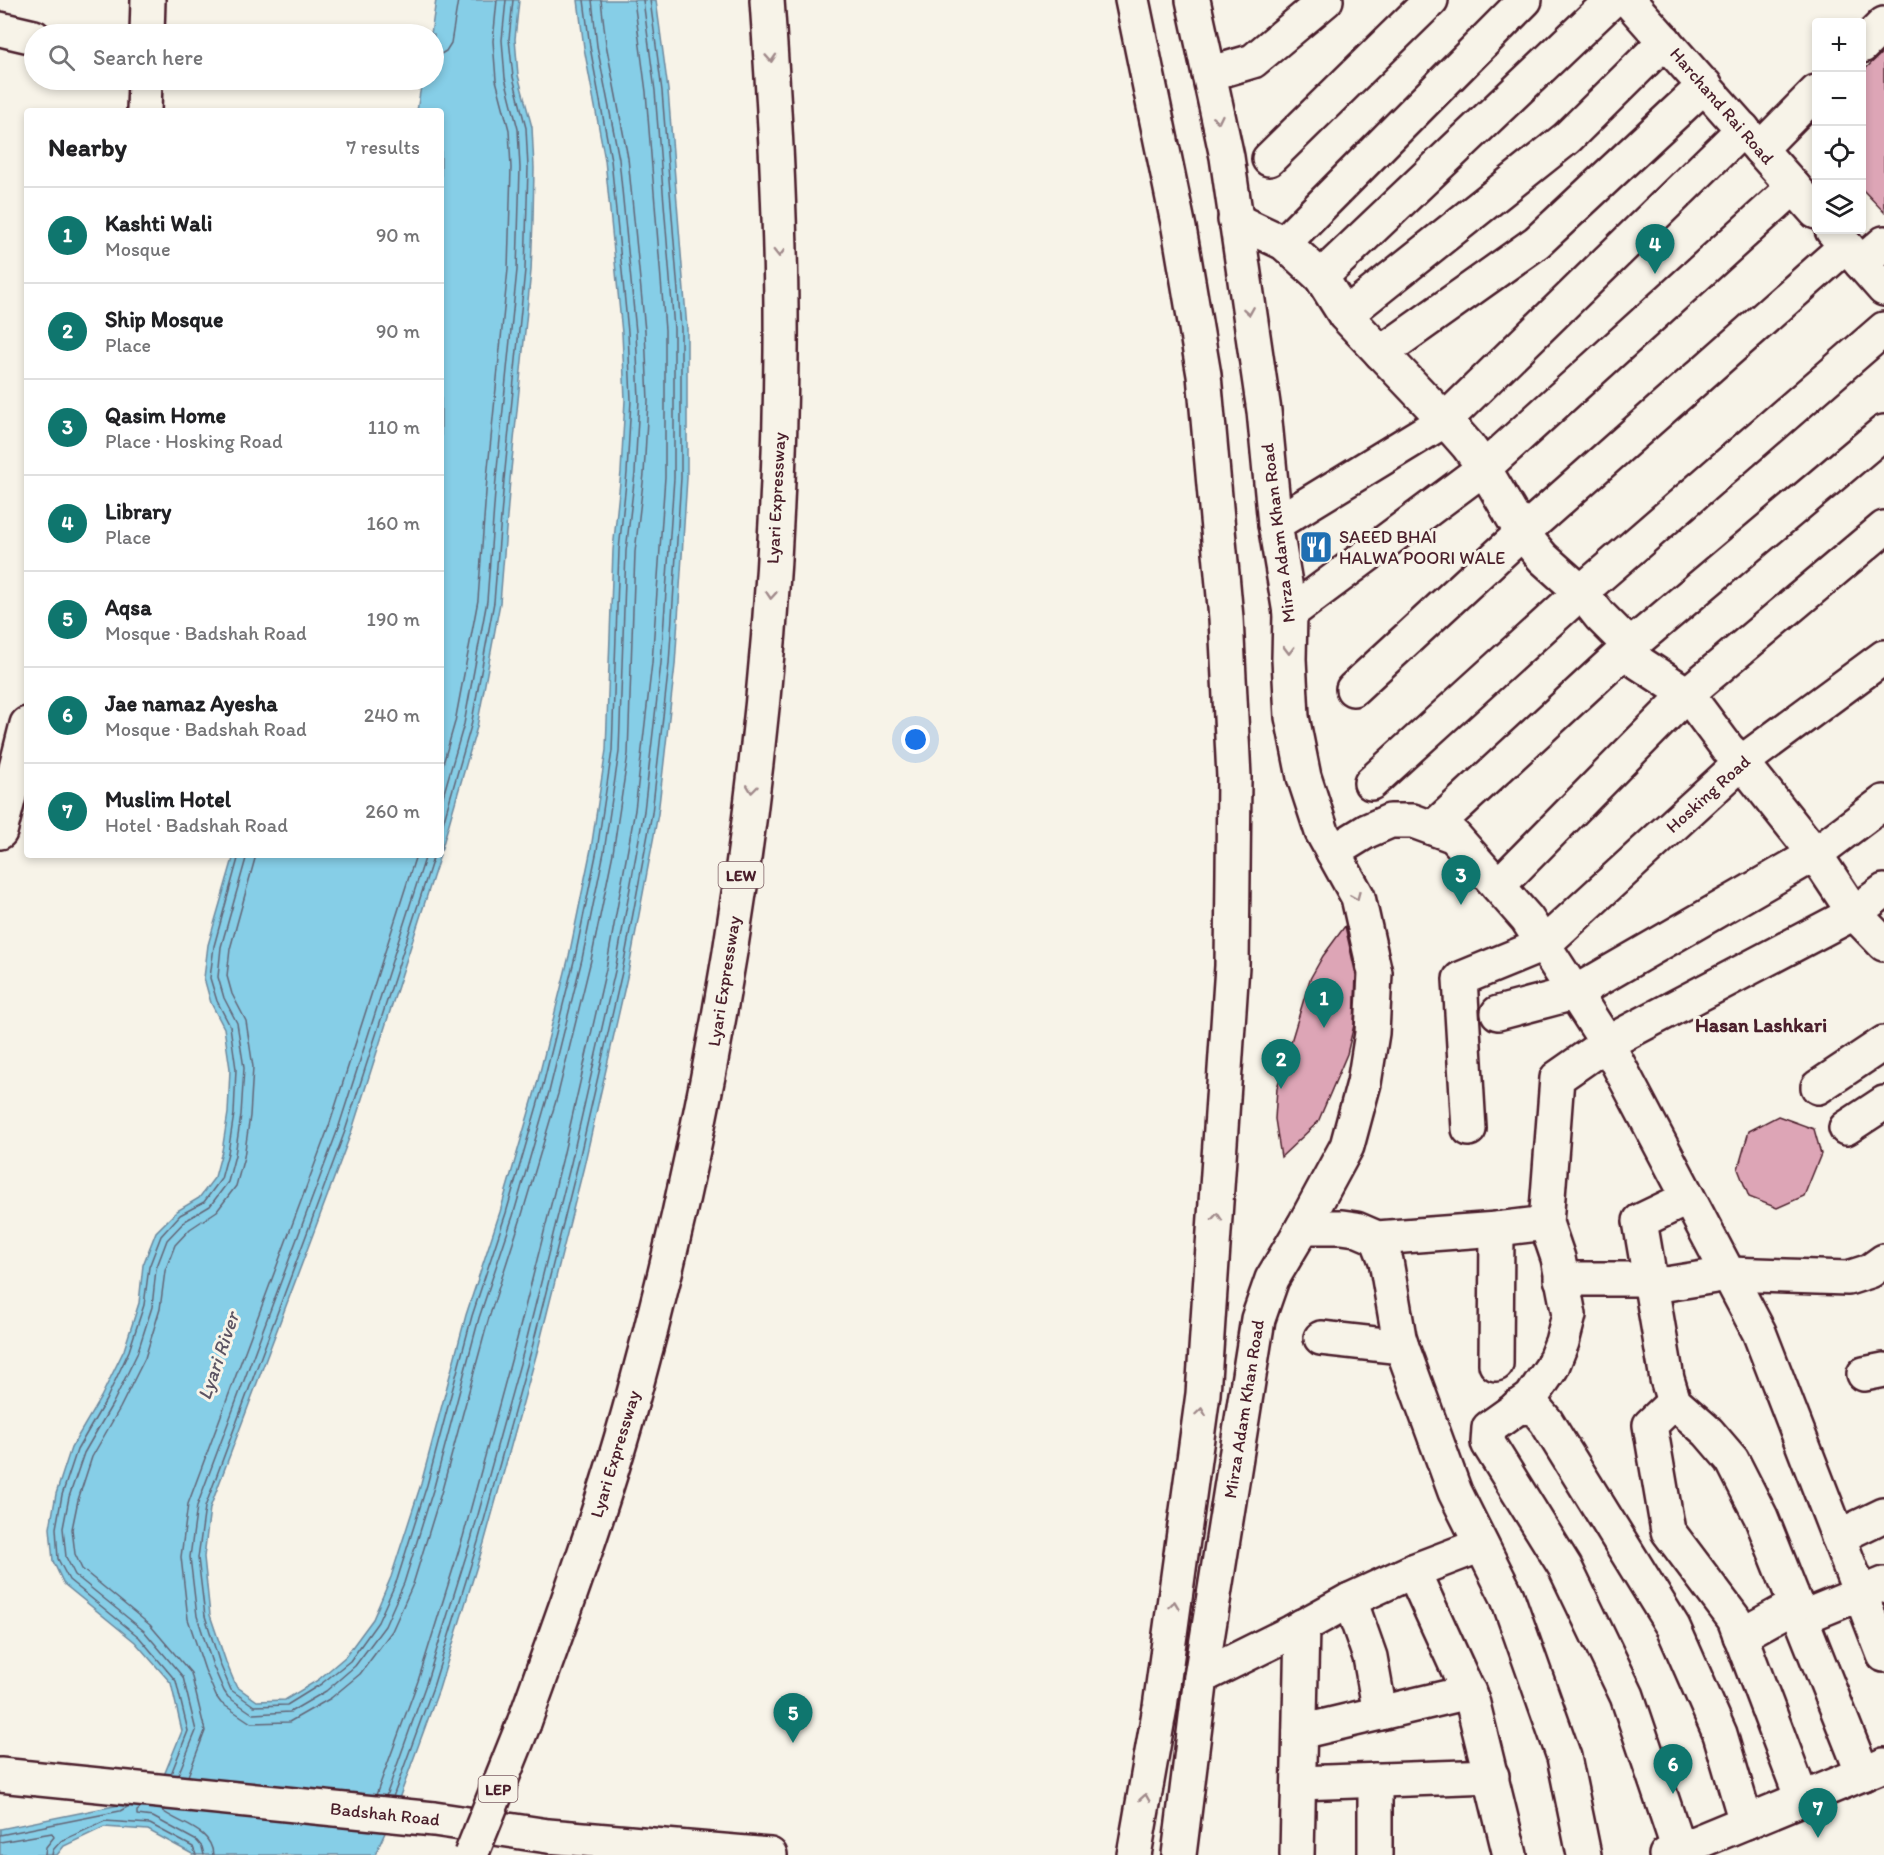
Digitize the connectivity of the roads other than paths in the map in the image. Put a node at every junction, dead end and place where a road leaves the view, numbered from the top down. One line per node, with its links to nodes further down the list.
1 (148, 0): 10 (main road)
2 (767, 0): 97 (main road, Lyari Expressway / LEW, one-way to 97)
3 (1132, 0): 109 (main road, one-way to 3)
4 (1193, 0): 16 (main road, Mirza Adam Khan Road)
5 (1326, 0): 16 (main road)
6 (1431, 0): 22 (main road)
7 (1525, 0): 26 (main road)
8 (1612, 0): 28 (main road)
9 (1628, 0): 14 (main road, Harchand Rai Road)
10 (147, 24)
11 (1884, 24): 15 (main road)
12 (0, 29): 13 (main road)
13 (24, 35)
14 (1665, 41): 17 (main road, Harchand Rai Road); 30 (main road)
15 (1866, 42)
16 (1209, 74): 25 (main road, Mirza Adam Khan Road, one-way to 25)
17 (1705, 85): 21 (main road, Harchand Rai Road); 32 (main road)
18 (145, 90): 20 (main road)
19 (1812, 95): 21 (main road)
20 (144, 108)
21 (1751, 139): 23 (main road, Harchand Rai Road); 33 (main road)
22 (1269, 159)
23 (1794, 187): 24 (main road, Harchand Rai Road); 35 (main road)
24 (1812, 207)
25 (1235, 220): 26 (main road); 36 (main road, Mirza Adam Khan Road, one-way to 36)
26 (1284, 243): 28 (main road)
27 (1856, 245): 29 (main road); 38 (main road)
28 (1321, 277): 30 (main road)
29 (1884, 289)
30 (1345, 315): 32 (main road)
31 (1884, 328): 39 (main road)
32 (1381, 353): 33 (main road)
33 (1445, 420): 35 (main road); 36 (main road)
34 (1884, 432): 41 (main road)
35 (1484, 468): 38 (main road); 40 (main road)
36 (1275, 524): 40 (main road, Mirza Adam Khan Road)
37 (1884, 528): 44 (main road)
38 (1522, 533): 39 (main road); 43 (main road)
39 (1581, 592): 41 (main road); 47 (main road)
40 (1290, 613): 51 (main road, Mirza Adam Khan Road, one-way to 51)
41 (1630, 646): 44 (main road); 49 (main road)
42 (1884, 657): 46 (main road, Hosking Road)
43 (1353, 689)
44 (1687, 694): 46 (main road); 53 (main road)
45 (24, 736): 50 (main road)
46 (1742, 762): 52 (main road); 57 (main road, Hosking Road)
47 (1371, 783)
48 (1884, 802): 52 (main road)
49 (1433, 828): 51 (main road); 53 (main road)
50 (0, 832)
51 (1333, 852): 68 (main road, Mirza Adam Khan Road, one-way to 68)
52 (1815, 854): 55 (main road); 58 (main road)
53 (1498, 886): 57 (main road)
54 (1884, 891): 55 (main road)
55 (1854, 913): 56 (main road); 60 (main road)
56 (1884, 944)
57 (1543, 945): 58 (main road); 65 (main road)
58 (1574, 993): 59 (main road); 60 (main road)
59 (1498, 1013)
60 (1607, 1043): 66 (main road); 67 (main road)
61 (1884, 1043): 62 (main road)
62 (1818, 1087)
63 (1884, 1104): 64 (main road)
64 (1846, 1128)
65 (1469, 1129)
66 (1689, 1198): 72 (main road); 74 (main road)
67 (1546, 1223): 69 (main road); 73 (main road)
68 (1303, 1227): 70 (main road); 94 (main road, Mirza Adam Khan Road)
69 (1497, 1229): 70 (main road); 77 (main road)
70 (1377, 1238): 76 (main road)
71 (1884, 1261): 72 (main road)
72 (1728, 1274): 74 (main road); 84 (main road)
73 (1561, 1280): 74 (main road); 79 (main road)
74 (1649, 1281): 78 (main road)
75 (1321, 1338): 76 (main road)
76 (1402, 1347): 81 (main road)
77 (1496, 1364)
78 (1674, 1402): 83 (main road); 90 (main road)
79 (1518, 1407): 80 (main road); 86 (main road)
80 (1488, 1443): 81 (main road); 106 (main road)
81 (1442, 1456): 85 (main road)
82 (1884, 1515): 84 (main road)
83 (1668, 1531): 86 (main road); 92 (main road)
84 (1838, 1537): 88 (main road)
85 (1481, 1545): 87 (main road); 114 (main road)
86 (1630, 1558): 105 (main road)
87 (1413, 1570): 89 (main road); 95 (main road)
88 (1872, 1589): 90 (main road); 93 (main road)
89 (1350, 1599): 91 (main road); 96 (main road)
90 (1799, 1611): 92 (main road); 99 (main road)
91 (1302, 1626): 94 (main road); 98 (main road)
92 (1740, 1636): 104 (main road)
93 (1884, 1655)
94 (1201, 1677): 110 (main road, Mirza Adam Khan Road)
95 (1468, 1692): 96 (main road); 101 (main road)
96 (1380, 1713): 98 (main road)
97 (524, 1723): 107 (main road, Lyari Expressway / LEP, bridge)
98 (1300, 1732): 103 (main road)
99 (1873, 1769): 104 (main road)
100 (0, 1775): 108 (main road, Badshah Road)
101 (1492, 1776): 102 (main road); 113 (main road)
102 (1375, 1780): 103 (main road); 112 (main road)
103 (1299, 1783): 111 (main road)
104 (1802, 1799): 105 (main road)
105 (1746, 1822): 106 (main road)
106 (1673, 1852)
107 (471, 1855)
108 (770, 1855)
109 (1134, 1855)
110 (1179, 1855)
111 (1297, 1855)
112 (1375, 1855)
113 (1510, 1855)
114 (1584, 1855)

